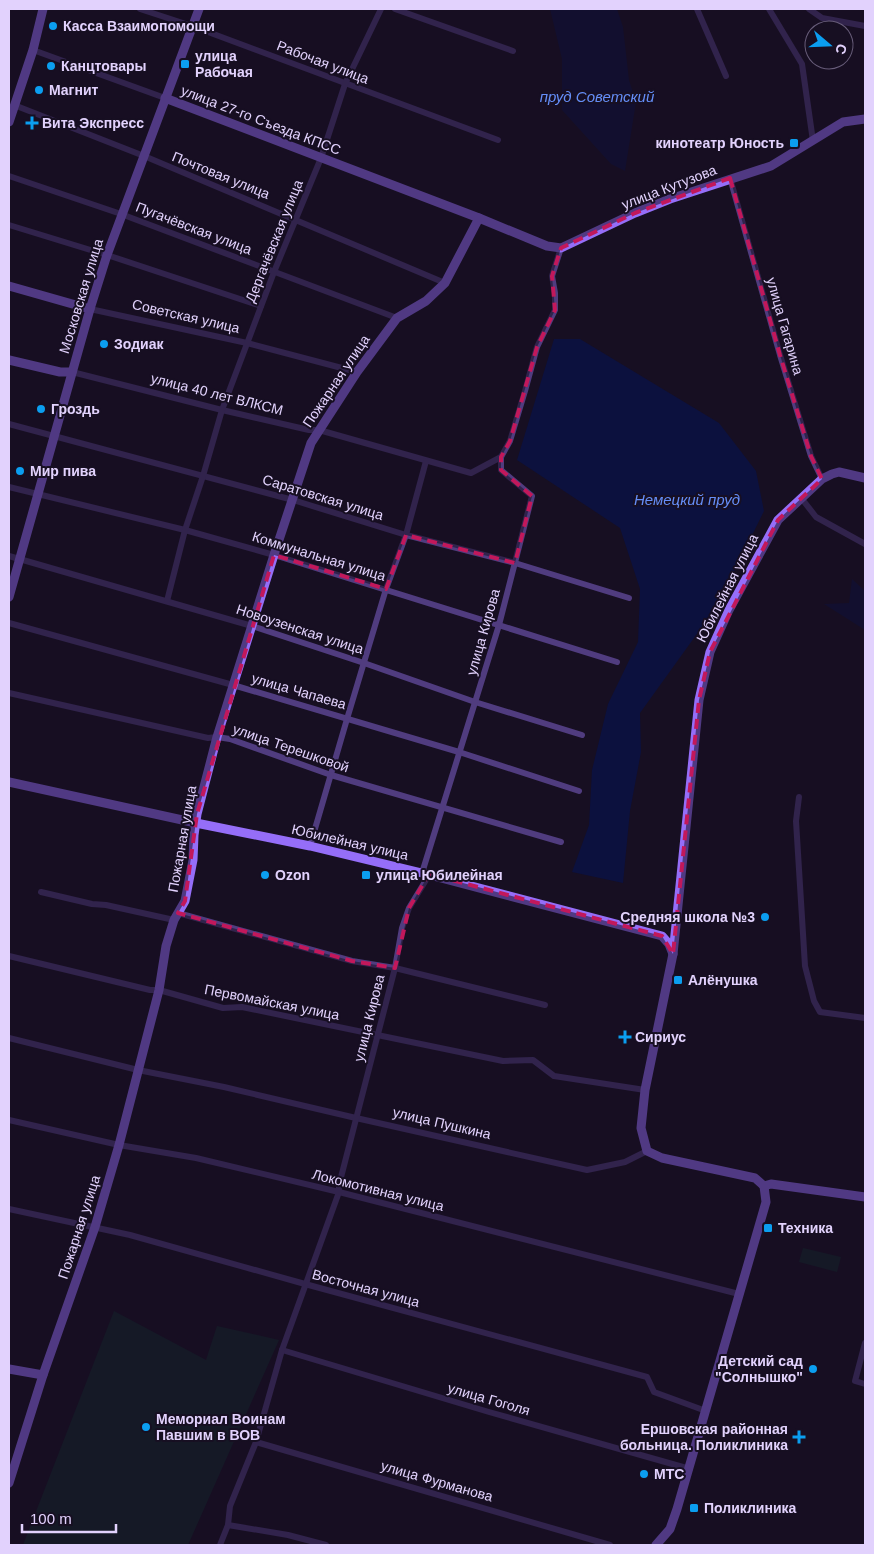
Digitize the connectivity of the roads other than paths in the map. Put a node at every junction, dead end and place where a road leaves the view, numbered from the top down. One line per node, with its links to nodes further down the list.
1 (43, 9): 11 (street)
2 (140, 9): 9 (street, Рабочая улица)
3 (199, 9): 9 (street, Московская улица)
4 (381, 9): 14 (street, Дергачёвская улица)
5 (395, 9): 12 (street)
6 (697, 9): 13 (street)
7 (769, 9): 20 (street)
8 (809, 9): 10 (street)
9 (192, 26): 14 (street, Рабочая улица); 15 (street, Московская улица)
10 (865, 26)
11 (33, 50): 15 (street, улица 27-го Съезда КПСС); 16 (street)
12 (513, 51)
13 (726, 76)
14 (345, 84): 19 (street, Рабочая улица); 22 (street, Дергачёвская улица)
15 (165, 98): 21 (street, Московская улица); 22 (street, улица 27-го Съезда КПСС)
16 (14, 105): 18 (street); 21 (street, Почтовая улица)
17 (865, 119): 20 (street, улица Кутузова)
18 (9, 122)
19 (498, 140)
20 (813, 141): 24 (street, улица Кутузова)
21 (144, 156): 25 (street, Московская улица); 27 (street, Почтовая улица)
22 (321, 158): 26 (street, улица 27-го Съезда КПСС); 27 (street, Дергачёвская улица)
23 (9, 176): 25 (street, Пугачёвская улица)
24 (730, 178): 29 (street, улица Кутузова); 49 (street, улица Гагарина)
25 (121, 214): 30 (street, Московская улица); 31 (street, Пугачёвская улица)
26 (479, 218): 29 (street); 32 (street, Пожарная улица)
27 (296, 219): 31 (street, Дергачёвская улица); 32 (street, Почтовая улица)
28 (9, 225): 30 (street)
29 (561, 248): 45 (street)
30 (106, 255): 34 (street); 35 (street, Московская улица)
31 (274, 272): 34 (street, Дергачёвская улица); 36 (street, Пугачёвская улица)
32 (445, 283): 36 (street, Пожарная улица)
33 (9, 286): 35 (street, Советская улица)
34 (261, 306): 37 (street, Дергачёвская улица)
35 (90, 308): 37 (street, Советская улица); 39 (street, Московская улица)
36 (397, 318): 40 (street, Пожарная улица)
37 (247, 344): 40 (street, Советская улица); 41 (street, Дергачёвская улица)
38 (9, 360): 39 (street, улица 40 лет ВЛКСМ)
39 (72, 372): 41 (street, улица 40 лет ВЛКСМ); 44 (street, Московская улица)
40 (358, 372): 43 (street, Пожарная улица)
41 (222, 410): 43 (street, улица 40 лет ВЛКСМ); 47 (street, Дергачёвская улица)
42 (9, 424): 44 (street, Саратовская улица)
43 (319, 430): 46 (street, улица 40 лет ВЛКСМ); 53 (street, Пожарная улица)
44 (55, 437): 47 (street, Саратовская улица); 51 (street, Московская улица)
45 (501, 457): 46 (street, улица 40 лет ВЛКСМ); 60 (street, улица Кирова)
46 (426, 461): 55 (street)
47 (203, 476): 53 (street, Саратовская улица); 54 (street, Дергачёвская улица)
48 (865, 478): 49 (street)
49 (822, 479): 52 (street, Юбилейная улица)
50 (9, 487): 51 (street, Коммунальная улица)
51 (38, 493): 54 (street, Коммунальная улица); 59 (street, Московская улица)
52 (802, 499): 56 (street); 88 (street, Юбилейная улица)
53 (293, 500): 55 (street, Саратовская улица); 57 (street, Пожарная улица)
54 (185, 530): 57 (street, Коммунальная улица); 64 (street, Дергачёвская улица)
55 (406, 536): 60 (street, Саратовская улица); 61 (street)
56 (865, 544)
57 (274, 555): 61 (street, Коммунальная улица); 67 (street, Пожарная улица)
58 (9, 556): 59 (street, Новоузенская улица)
59 (19, 559): 62 (street, Московская улица); 64 (street, Новоузенская улица)
60 (515, 563): 63 (street, Саратовская улица); 66 (street, улица Кирова)
61 (386, 589): 66 (street, Коммунальная улица); 69 (street)
62 (9, 597)
63 (629, 598)
64 (167, 601): 67 (street, Новоузенская улица)
65 (9, 622): 70 (street, улица Чапаева)
66 (499, 625): 68 (street, Коммунальная улица); 72 (street, улица Кирова)
67 (252, 626): 69 (street, Новоузенская улица); 70 (street, Пожарная улица)
68 (617, 662)
69 (364, 663): 72 (street, Новоузенская улица); 73 (street)
70 (234, 685): 73 (street, улица Чапаева); 75 (street, Пожарная улица)
71 (9, 693): 75 (street, улица Терешковой)
72 (475, 702): 74 (street, Новоузенская улица); 76 (street, улица Кирова)
73 (347, 719): 76 (street, улица Чапаева); 77 (street)
74 (582, 735)
75 (217, 737): 77 (street, улица Терешковой); 82 (street, Пожарная улица)
76 (459, 752): 79 (street, улица Чапаева); 81 (street, улица Кирова)
77 (331, 775): 81 (street, улица Терешковой); 84 (street)
78 (9, 782): 82 (street, Юбилейная улица)
79 (579, 791)
80 (799, 797): 93 (street)
81 (442, 808): 83 (street, улица Терешковой); 85 (street, улица Кирова)
82 (196, 823): 84 (street, Юбилейная улица); 87 (street, Пожарная улица)
83 (561, 842)
84 (310, 846): 85 (street, Юбилейная улица)
85 (422, 873): 88 (street, Юбилейная улица); 90 (street, улица Кирова)
86 (41, 892): 87 (street)
87 (176, 917): 90 (street); 91 (street, Пожарная улица)
88 (673, 954): 97 (street, Юбилейная улица)
89 (9, 956): 91 (street, Первомайская улица)
90 (395, 968): 92 (street); 94 (street, улица Кирова)
91 (159, 990): 94 (street, Первомайская улица); 96 (street, Пожарная улица)
92 (545, 1005)
93 (865, 1018)
94 (378, 1035): 97 (street, Первомайская улица); 98 (street, улица Кирова)
95 (9, 1038): 96 (street, улица Пушкина)
96 (138, 1070): 98 (street, улица Пушкина); 100 (street, Пожарная улица)
97 (645, 1090): 101 (street, Юбилейная улица)
98 (356, 1118): 101 (street, улица Пушкина); 103 (street, улица Кирова)
99 (9, 1120): 100 (street, Локомотивная улица)
100 (119, 1145): 103 (street, Локомотивная улица); 106 (street, Пожарная улица)
101 (647, 1150): 102 (street)
102 (764, 1186): 104 (street); 108 (street)
103 (338, 1192): 107 (street, улица Кирова); 108 (street, Локомотивная улица)
104 (865, 1197)
105 (9, 1209): 106 (street, Восточная улица)
106 (95, 1228): 107 (street, Восточная улица); 112 (street, Пожарная улица)
107 (305, 1284): 110 (street, улица Кирова); 114 (street, Восточная улица)
108 (739, 1294): 114 (street)
109 (865, 1343): 113 (street)
110 (282, 1350): 115 (street, улица Кирова); 116 (street, улица Гоголя)
111 (9, 1368): 112 (street)
112 (43, 1375): 117 (street, Пожарная улица)
113 (865, 1384)
114 (706, 1411): 116 (street)
115 (256, 1442): 118 (street, улица Кирова); 121 (street, улица Фурманова)
116 (690, 1469): 122 (street)
117 (9, 1483)
118 (228, 1525): 119 (street, улица Кирова); 120 (street)
119 (220, 1545)
120 (326, 1545)
121 (610, 1545)
122 (656, 1545)

